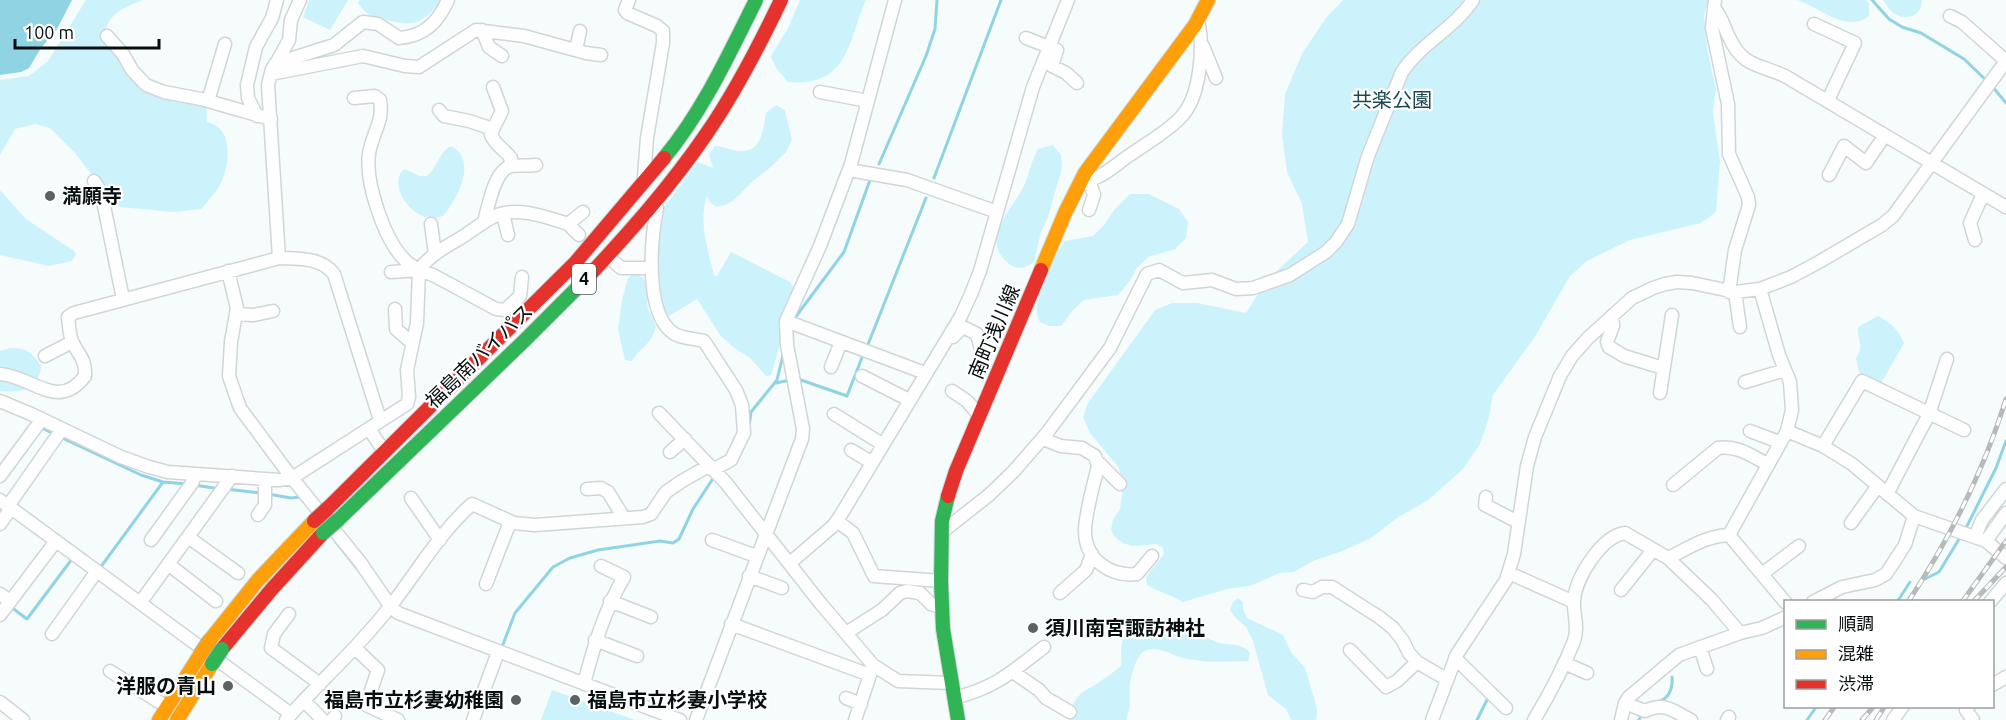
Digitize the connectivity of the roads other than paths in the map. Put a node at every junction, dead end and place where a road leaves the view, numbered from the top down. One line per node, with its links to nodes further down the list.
1 (277, 0): 36 (street)
2 (300, 0): 25 (street)
3 (448, 0): 25 (street)
4 (629, 0): 46 (street)
5 (756, 0): 46 (main road, 福島南バイパス / 4)
6 (781, 0): 223 (main road, 福島南バイパス / 4, bridge)
7 (895, 0): 34 (street)
8 (1068, 0): 21 (street)
9 (1209, 0): 12 (main road, 南町浅川線)
10 (1473, 0): 109 (street)
11 (1714, 4): 32 (street); 70 (street)
12 (1199, 11): 19 (street); 45 (main road, 南町浅川線)
13 (1950, 16): 40 (street)
14 (1814, 24): 32 (street)
15 (482, 30): 22 (street); 24 (street); 26 (street)
16 (580, 31): 22 (street)
17 (107, 36): 33 (street)
18 (1026, 38): 21 (street)
19 (1201, 42): 27 (street); 45 (street)
20 (225, 44): 33 (street)
21 (1050, 48): 28 (street); 53 (street)
22 (576, 50): 23 (street)
23 (601, 55)
24 (502, 56)
25 (278, 60): 26 (street)
26 (271, 74): 37 (street)
27 (1216, 78)
28 (1077, 83)
29 (493, 87): 38 (street)
30 (820, 92): 34 (street)
31 (354, 98): 65 (street)
32 (1828, 100): 39 (street)
33 (208, 101): 36 (street)
34 (868, 101): 43 (street)
35 (439, 110): 38 (street)
36 (257, 117): 37 (street)
37 (271, 119): 62 (street)
38 (493, 129): 42 (street)
39 (1886, 135): 40 (street); 44 (street)
40 (1933, 163): 48 (street); 69 (street)
41 (536, 165): 42 (street)
42 (510, 166): 55 (street)
43 (849, 170): 53 (street); 77 (street)
44 (1829, 176)
45 (1081, 180): 51 (street); 100 (main road, 南町浅川線)
46 (644, 181): 114 (main road, 福島南バイパス / 4)
47 (94, 182): 71 (street)
48 (1983, 195): 49 (street); 60 (street)
49 (2006, 207)
50 (657, 208): 64 (street)
51 (1089, 210)
52 (583, 212): 57 (street)
53 (997, 212): 83 (street)
54 (503, 214): 55 (street); 57 (street); 58 (street)
55 (484, 222): 61 (street)
56 (431, 224): 61 (street)
57 (568, 224): 59 (street)
58 (508, 235)
59 (579, 235)
60 (1975, 240)
61 (435, 254): 65 (street)
62 (279, 258): 66 (street); 102 (street)
63 (612, 260): 64 (street)
64 (652, 268): 119 (street)
65 (419, 270): 67 (street); 68 (street); 81 (street)
66 (228, 271): 71 (street); 74 (street)
67 (391, 272)
68 (522, 277)
69 (1760, 289): 70 (street); 88 (street)
70 (1732, 292): 76 (street); 78 (street)
71 (123, 299): 79 (street)
72 (395, 309): 81 (street)
73 (273, 311): 74 (street)
74 (236, 314): 123 (street)
75 (1672, 315): 87 (street)
76 (1612, 316): 87 (street); 139 (street)
77 (786, 321): 80 (street); 143 (street)
78 (1740, 327)
79 (72, 342): 84 (street); 90 (street)
80 (841, 342): 86 (street); 89 (street)
81 (412, 343): 102 (street)
82 (980, 346): 83 (street)
83 (941, 347): 89 (street)
84 (45, 356)
85 (1947, 359): 99 (street)
86 (831, 367)
87 (1663, 368): 94 (street)
88 (1785, 370): 92 (street); 107 (street)
89 (925, 373): 95 (street)
90 (0, 374)
91 (862, 376): 95 (street)
92 (1745, 382)
93 (952, 391): 100 (street)
94 (1660, 393)
95 (909, 400): 111 (street)
96 (0, 401): 101 (street)
97 (659, 413): 108 (street)
98 (834, 414): 111 (street)
99 (1929, 414): 105 (street); 112 (street); 129 (street)
100 (979, 415): 142 (main road, 南町浅川線)
101 (42, 419): 103 (street); 121 (street)
102 (380, 420): 104 (street)
103 (62, 429): 120 (street); 132 (street)
104 (369, 429): 114 (street); 123 (street)
105 (1964, 430)
106 (1750, 431): 110 (street)
107 (1787, 431): 110 (street); 112 (street)
108 (685, 439): 115 (street); 119 (street)
109 (1043, 439): 116 (street); 142 (street)
110 (1779, 442): 118 (street)
111 (882, 444): 117 (street)
112 (1823, 446): 129 (street)
113 (851, 450): 117 (street)
114 (384, 451): 216 (main road, 福島南バイパス / 4, bridge)
115 (670, 452)
116 (1097, 461): 125 (street); 153 (street)
117 (871, 462): 137 (street)
118 (1767, 464): 126 (street); 144 (street)
119 (711, 469): 136 (street); 143 (street)
120 (196, 474): 122 (street); 147 (street)
121 (0, 476)
122 (232, 476): 124 (street); 145 (street)
123 (292, 478): 124 (street); 181 (street)
124 (265, 479): 134 (street)
125 (1120, 483)
126 (1673, 485)
127 (586, 489): 136 (street)
128 (2006, 489): 146 (street)
129 (1882, 490): 135 (street); 140 (street)
130 (1486, 497): 139 (street)
131 (411, 498): 148 (street)
132 (6, 505): 141 (street); 150 (street)
133 (2006, 513): 146 (street)
134 (258, 515)
135 (1914, 516): 146 (street); 175 (street)
136 (624, 518): 138 (street)
137 (837, 521): 158 (street); 166 (street)
138 (510, 522): 148 (street); 168 (street)
139 (1518, 522): 163 (street)
140 (1851, 523)
141 (0, 524)
142 (942, 532): 166 (main road, 南町浅川線)
143 (765, 533): 154 (street); 158 (street)
144 (1729, 535): 156 (street); 164 (street)
145 (188, 537): 159 (street); 162 (street)
146 (1980, 539): 157 (street)
147 (150, 540)
148 (440, 540): 181 (street)
149 (712, 540): 154 (street)
150 (56, 541): 161 (street); 173 (street)
151 (1799, 546): 164 (street)
152 (1653, 550): 156 (street); 171 (street); 178 (street)
153 (1092, 554): 155 (street); 172 (street)
154 (756, 556): 165 (street)
155 (1152, 556)
156 (1668, 558): 189 (street)
157 (2006, 558)
158 (790, 563): 188 (street)
159 (168, 564): 177 (street); 180 (street)
160 (601, 566): 174 (street)
161 (97, 571): 180 (street); 190 (street)
162 (238, 573)
163 (1509, 573): 178 (street); 198 (street)
164 (1762, 574): 179 (street)
165 (749, 576): 169 (street); 187 (street)
166 (941, 581): 182 (main road, 南町浅川線)
167 (2006, 583): 176 (street)
168 (486, 584)
169 (782, 588)
170 (1303, 590): 199 (street)
171 (1621, 590)
172 (1060, 593)
173 (5, 598): 184 (street)
174 (610, 600): 185 (street); 191 (street)
175 (1817, 600)
176 (1992, 600)
177 (216, 601)
178 (1574, 602): 200 (street)
179 (1784, 602)
180 (140, 603): 219 (street)
181 (391, 607): 194 (street); 196 (street)
182 (942, 608): 188 (street); 207 (main road, 南町浅川線)
183 (289, 614): 208 (street)
184 (0, 615)
185 (651, 617)
186 (1784, 617): 189 (street)
187 (731, 624): 202 (street); 227 (street)
188 (846, 633): 202 (street)
189 (1740, 633): 193 (street)
190 (52, 634)
191 (595, 640): 197 (street); 209 (street)
192 (1044, 647): 204 (street)
193 (1700, 647): 201 (street); 214 (street)
194 (355, 648): 208 (street); 224 (street)
195 (1350, 650): 199 (street)
196 (498, 652): 209 (street); 225 (street)
197 (637, 656)
198 (1455, 658): 206 (street); 217 (street)
199 (1417, 662): 206 (street)
200 (1564, 663): 205 (street); 231 (street)
201 (1707, 669)
202 (872, 670): 207 (street); 215 (street)
203 (110, 671): 216 (street)
204 (1013, 672): 211 (street); 218 (street)
205 (1587, 673)
206 (1446, 678): 230 (street)
207 (951, 683): 211 (main road, 南町浅川線)
208 (320, 684): 212 (street)
209 (584, 684): 226 (street)
210 (846, 698): 215 (street)
211 (954, 698): 229 (main road, 南町浅川線)
212 (304, 701): 219 (street); 220 (street)
213 (0, 702): 221 (street)
214 (1625, 703): 232 (street); 233 (street)
215 (861, 704): 228 (street)
216 (167, 707): 222 (main road, 福島南バイパス / 4)
217 (1506, 708)
218 (1070, 711)
219 (289, 717)
220 (330, 719)
221 (23, 720)
222 (159, 720)
223 (177, 720)
224 (398, 720)
225 (473, 720)
226 (680, 720)
227 (696, 720)
228 (855, 720)
229 (958, 720)
230 (1432, 720)
231 (1534, 720)
232 (1621, 720)
233 (1690, 720)

